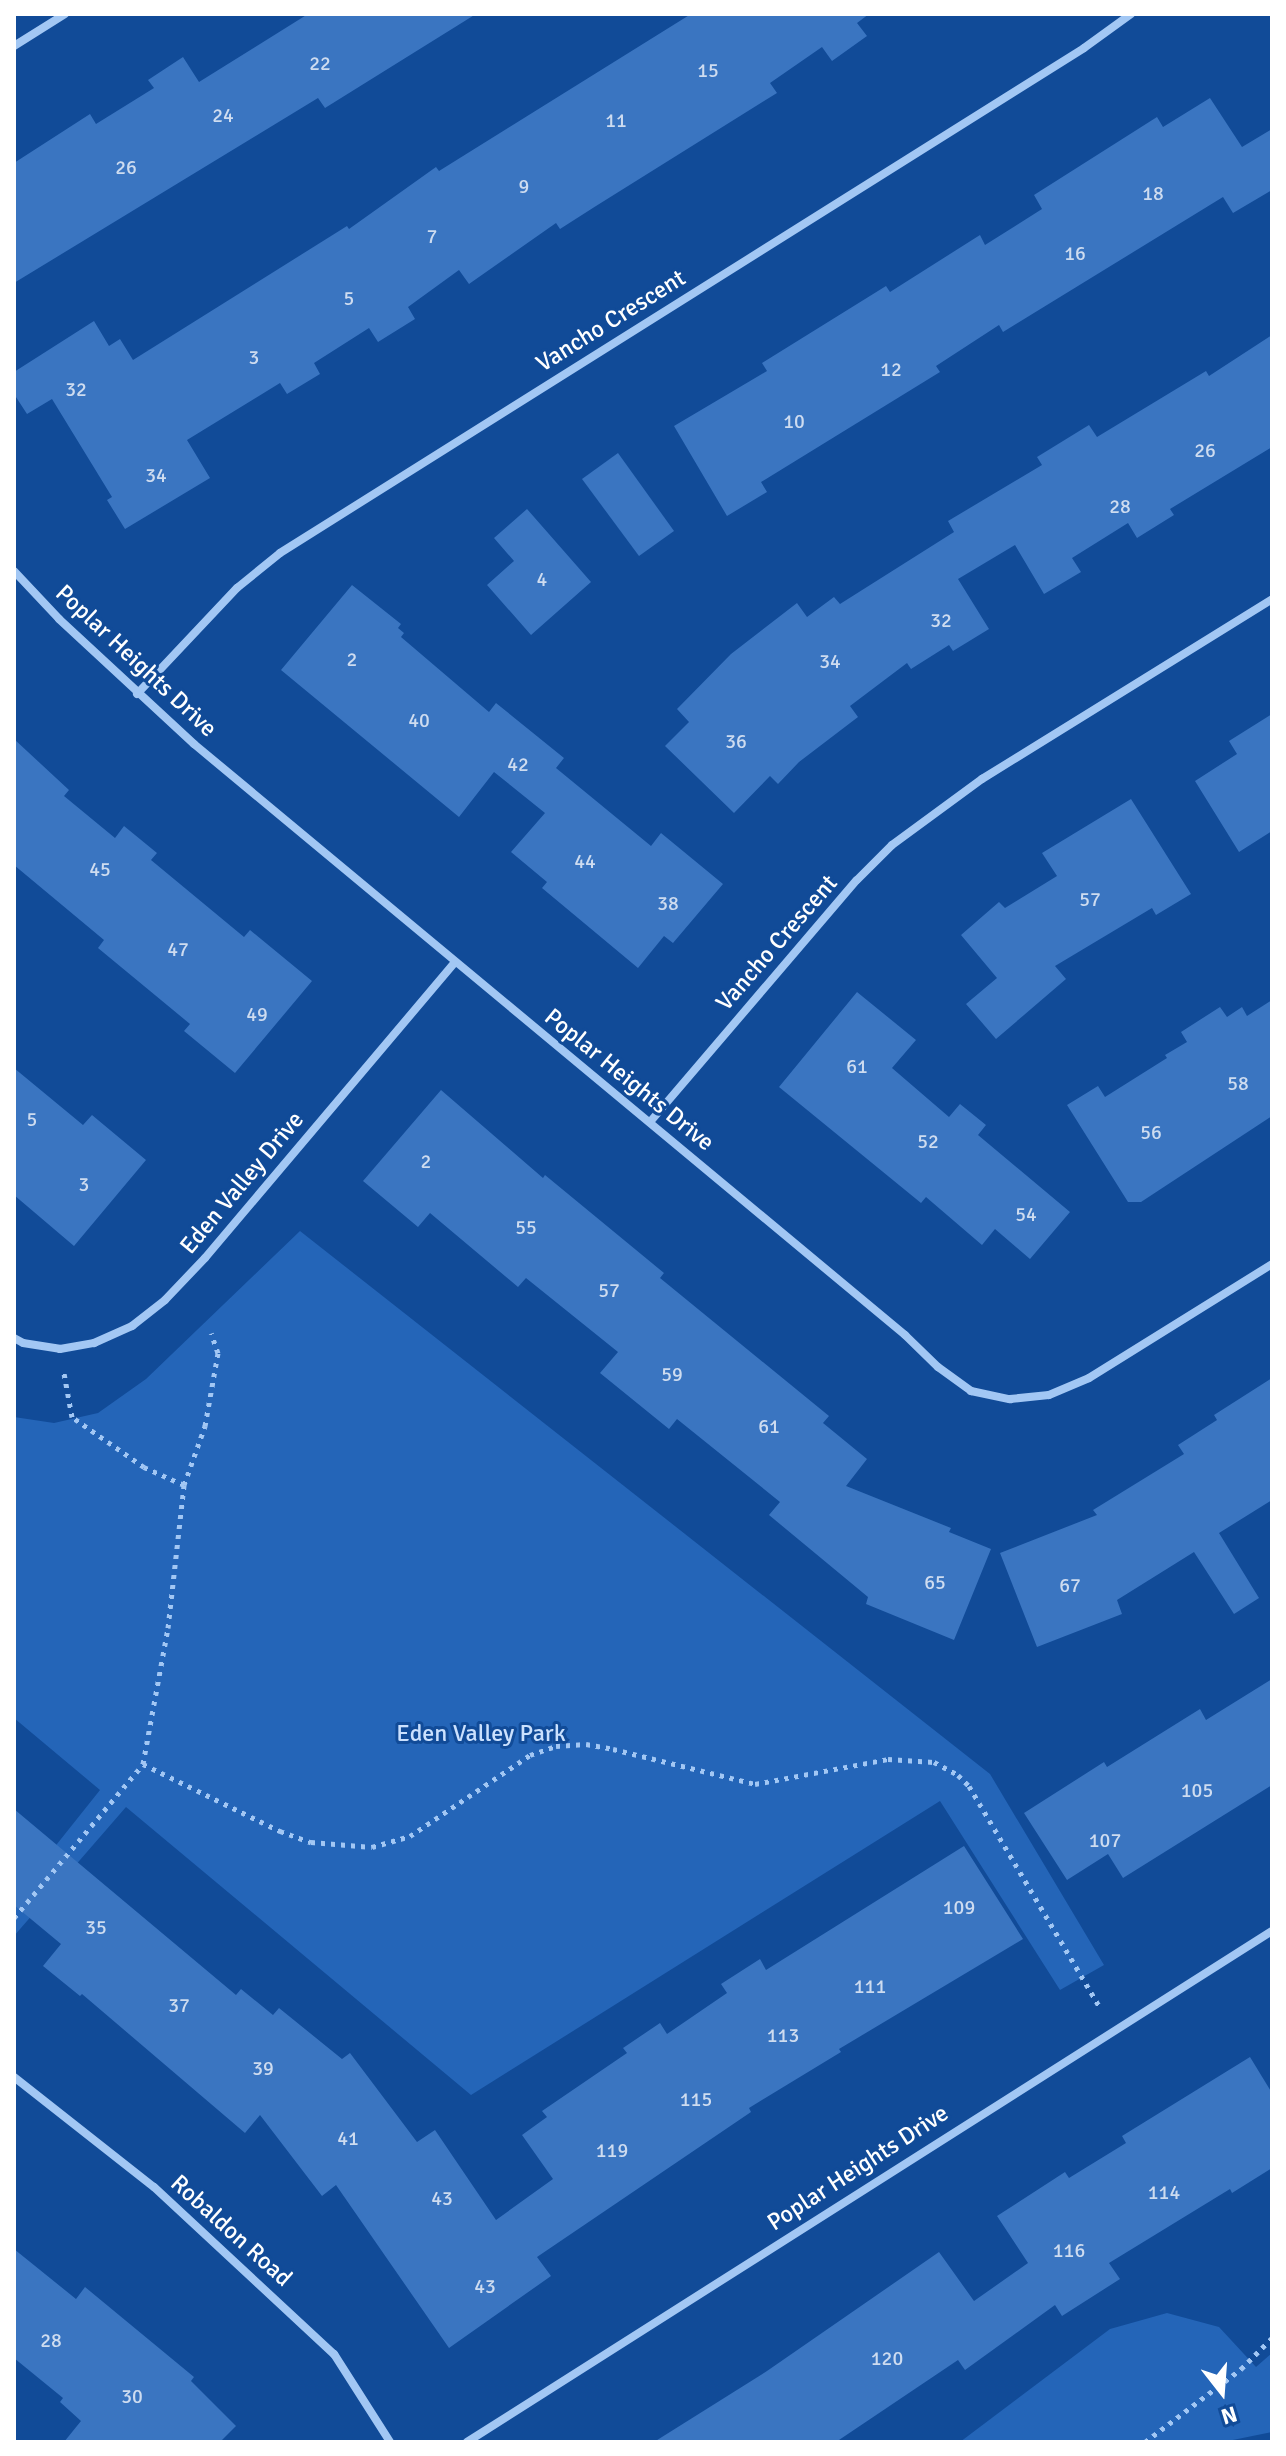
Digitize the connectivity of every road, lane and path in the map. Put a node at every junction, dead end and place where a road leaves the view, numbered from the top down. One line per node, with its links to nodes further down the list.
1 (65, 14): 3 (street)
2 (1131, 14): 6 (street, Vancho Crescent)
3 (14, 46)
4 (14, 571): 6 (street, Poplar Heights Drive)
5 (1272, 599): 8 (street, Vancho Crescent)
6 (137, 694): 7 (street, Poplar Heights Drive)
7 (454, 963): 8 (street, Poplar Heights Drive); 12 (street, Eden Valley Drive)
8 (650, 1122): 9 (street, Poplar Heights Drive)
9 (1272, 1264)
10 (211, 1333): 13 (path)
11 (14, 1338): 12 (street, Eden Valley Drive)
12 (60, 1349): 13 (path)
13 (184, 1485): 14 (path)
14 (143, 1764): 15 (path); 17 (path)
15 (14, 1918)
16 (1272, 1931): 17 (street, Poplar Heights Drive)
17 (1113, 2029): 21 (street, Poplar Heights Drive)
18 (14, 2077): 20 (street, Robaldon Road)
19 (1272, 2338): 22 (path)
20 (390, 2442)
21 (467, 2442)
22 (1145, 2442)

